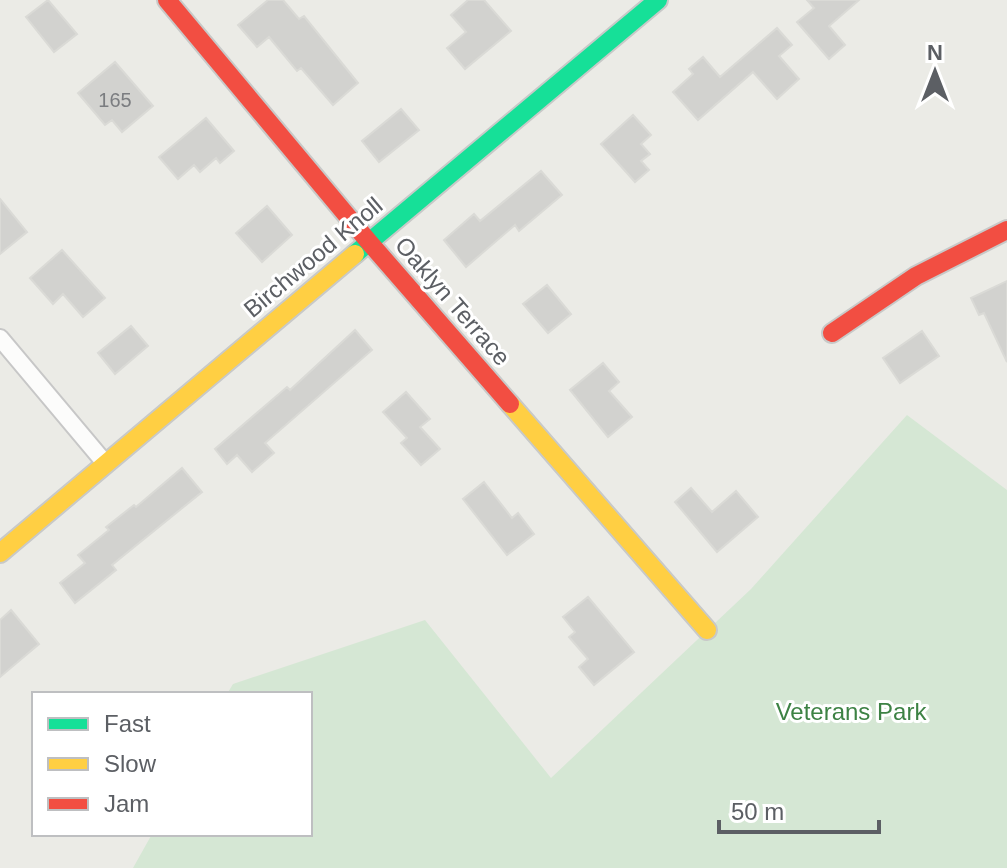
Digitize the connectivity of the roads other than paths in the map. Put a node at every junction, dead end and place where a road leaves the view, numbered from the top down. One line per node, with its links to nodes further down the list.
1 (167, 0): 4 (street, Oaklyn Terrace)
2 (658, 0): 4 (street, Birchwood Knoll)
3 (1007, 230): 5 (street)
4 (369, 242): 7 (street, Birchwood Knoll); 9 (street, Oaklyn Terrace)
5 (832, 333)
6 (0, 338): 7 (street)
7 (105, 463): 8 (street, Birchwood Knoll)
8 (0, 553)
9 (707, 630)

